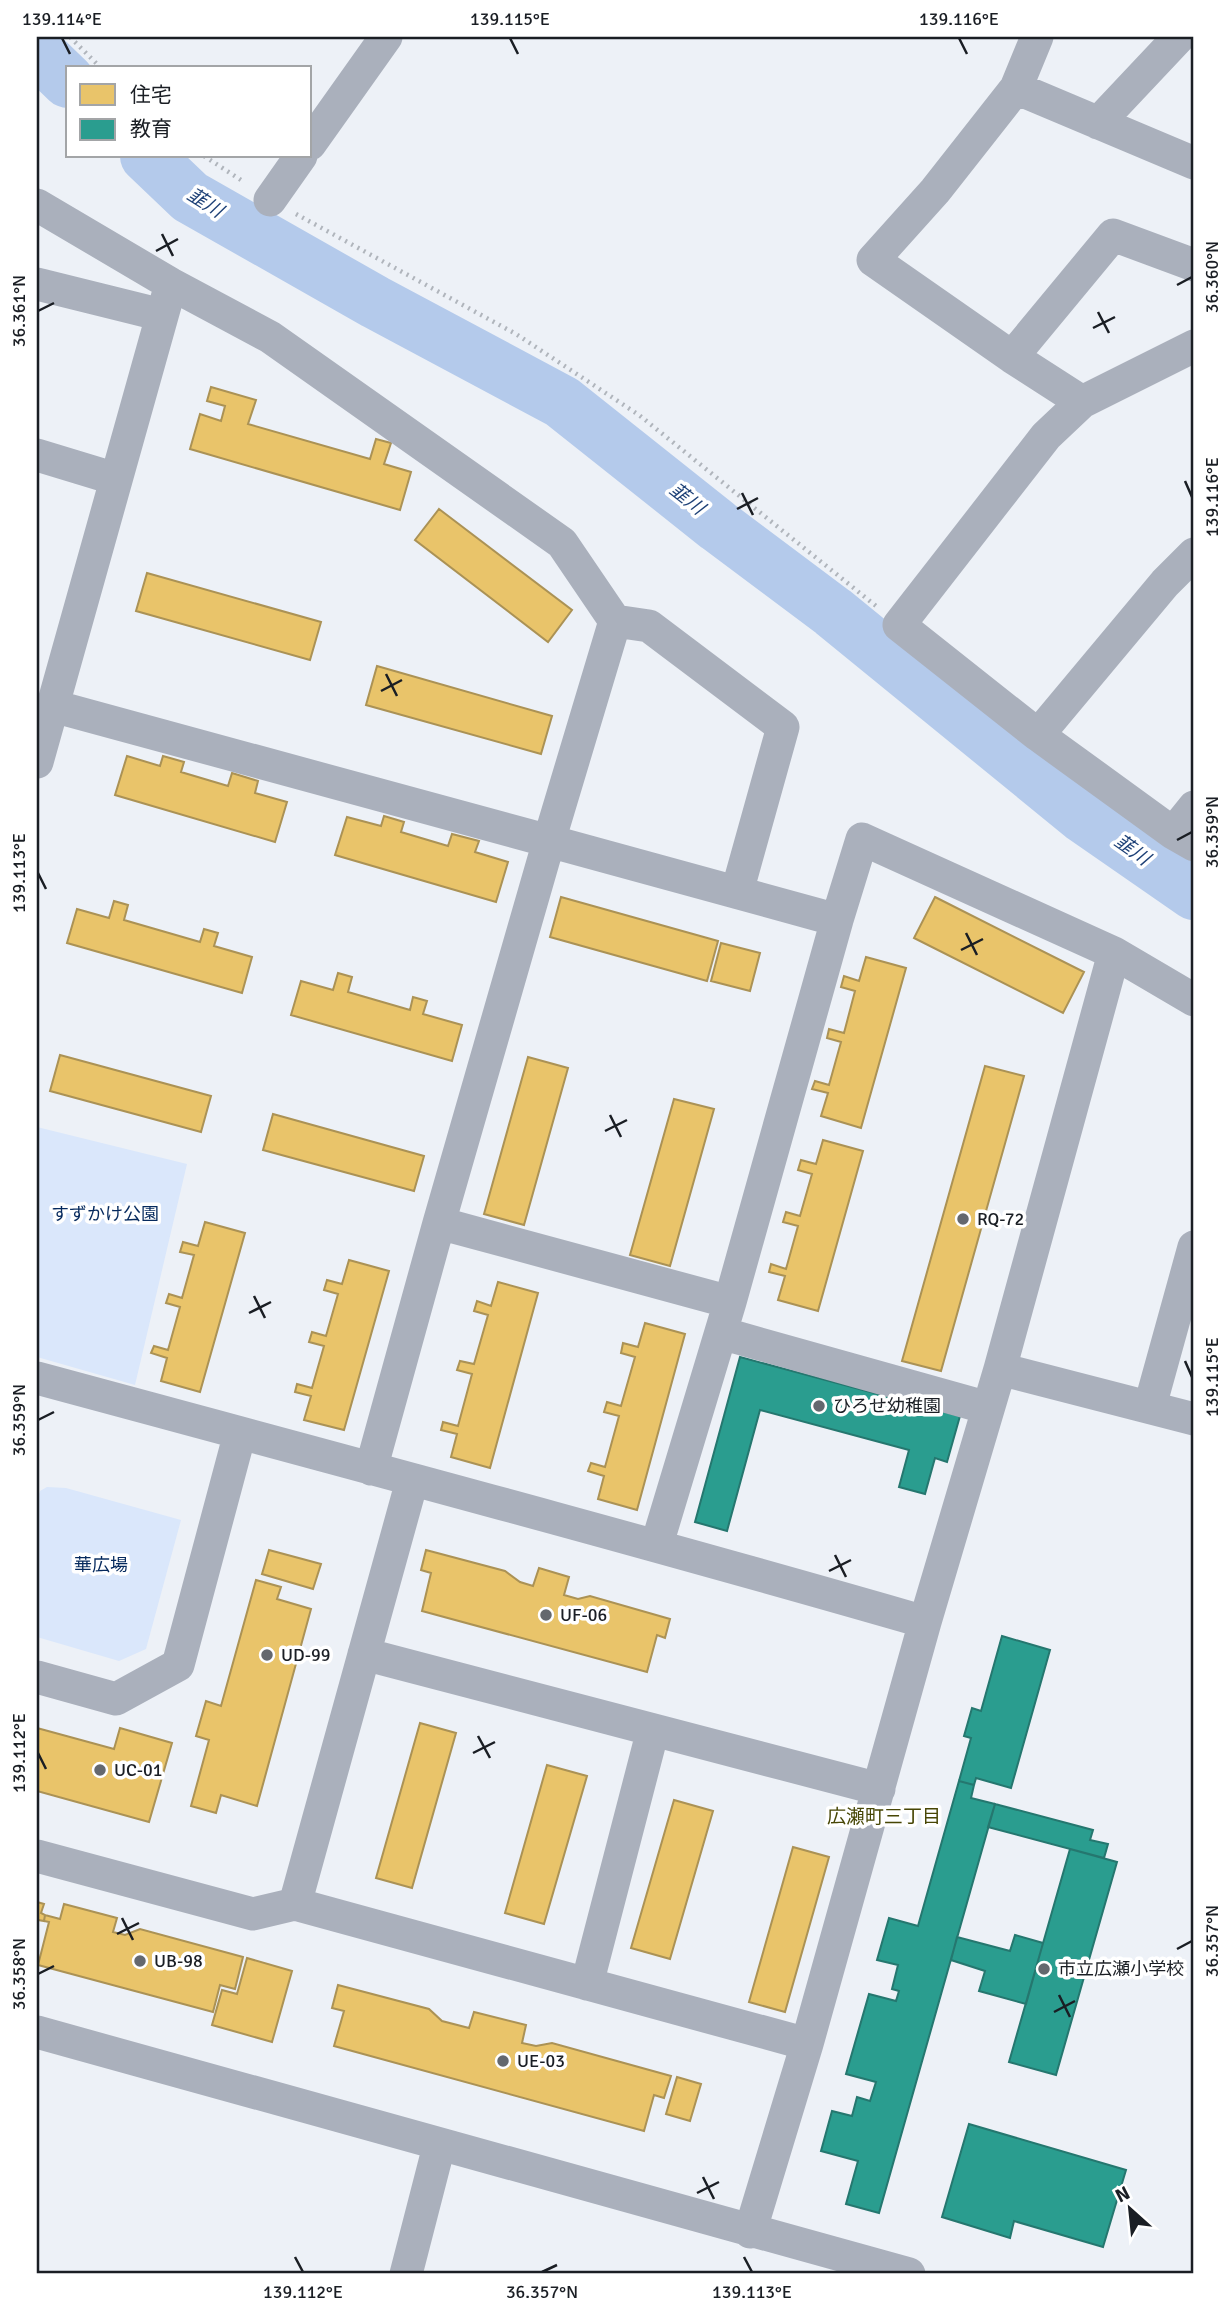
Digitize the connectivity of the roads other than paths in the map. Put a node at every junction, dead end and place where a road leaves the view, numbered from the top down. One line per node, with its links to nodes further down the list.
1 (386, 37): 6 (street)
2 (1037, 37): 4 (street)
3 (1178, 37): 5 (street)
4 (1016, 88): 5 (street); 15 (street)
5 (1098, 123): 8 (street)
6 (312, 141)
7 (300, 158): 9 (street)
8 (1194, 163)
9 (270, 200)
10 (37, 205): 13 (street)
11 (1194, 265): 15 (street)
12 (37, 284): 13 (street)
13 (166, 300): 18 (street); 20 (street)
14 (1194, 346): 16 (street)
15 (1012, 357): 16 (street)
16 (1082, 402): 22 (street)
17 (37, 456): 18 (street)
18 (116, 479): 21 (street)
19 (1194, 554): 22 (street)
20 (615, 621): 26 (street); 27 (street)
21 (52, 706): 23 (street); 26 (street)
22 (1038, 735): 25 (street)
23 (37, 762)
24 (1194, 807): 25 (street)
25 (1184, 839)
26 (549, 841): 27 (street); 31 (street)
27 (737, 892): 28 (street)
28 (837, 920): 29 (street); 33 (street)
29 (1114, 953): 30 (street); 34 (street)
30 (1194, 1000)
31 (439, 1223): 33 (street); 40 (street)
32 (1194, 1247): 36 (street)
33 (726, 1318): 37 (street); 42 (street)
34 (1000, 1369): 36 (street); 37 (street)
35 (37, 1378): 39 (street)
36 (1150, 1406): 38 (street)
37 (988, 1408): 43 (street)
38 (1194, 1419)
39 (240, 1433): 40 (street); 45 (street)
40 (370, 1469): 41 (street)
41 (412, 1480): 42 (street); 44 (street)
42 (657, 1544): 43 (street)
43 (925, 1622): 47 (street)
44 (364, 1654): 46 (street); 49 (street)
45 (37, 1677)
46 (653, 1730): 47 (street); 50 (street)
47 (879, 1789): 52 (street)
48 (37, 1856): 49 (street)
49 (295, 1904): 50 (street)
50 (587, 1984): 52 (street)
51 (37, 2032): 53 (street)
52 (807, 2043): 54 (street)
53 (439, 2146): 54 (street); 55 (street)
54 (750, 2232): 56 (street)
55 (406, 2274)
56 (909, 2274)

